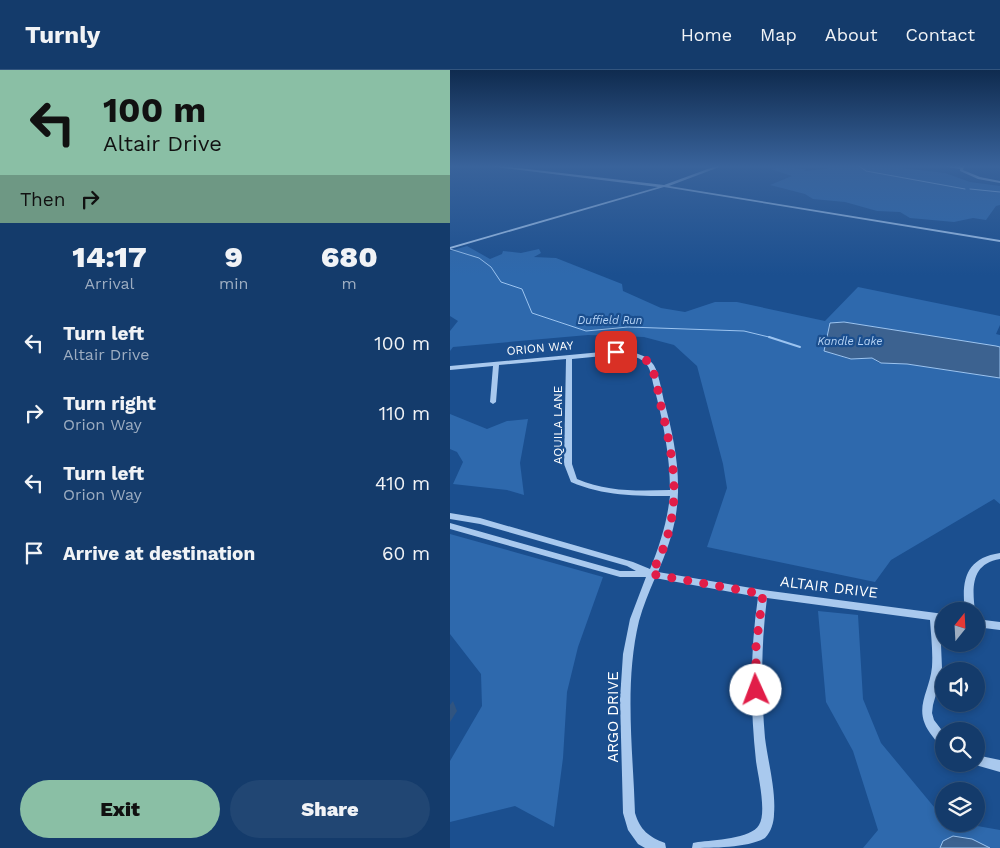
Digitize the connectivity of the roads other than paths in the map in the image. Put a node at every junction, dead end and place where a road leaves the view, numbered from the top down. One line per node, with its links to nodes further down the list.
1 (608, 202): 4 (street)
2 (765, 202): 3 (street)
3 (1000, 240)
4 (450, 248)
5 (569, 357): 6 (street, ORION WAY); 9 (street, ORION WAY); 9 (street, AQUILA LANE)
6 (496, 364): 7 (street, ORION WAY); 8 (street)
7 (450, 368)
8 (492, 402)
9 (674, 494): 13 (street, ORION WAY)
10 (450, 516): 13 (street, ALTAIR DRIVE)
11 (450, 526): 13 (street, ALTAIR DRIVE)
12 (1000, 556): 15 (street)
13 (651, 574): 14 (street, ALTAIR DRIVE); 23 (street, ARGO DRIVE)
14 (763, 594): 16 (street, ALTAIR DRIVE); 24 (street)
15 (968, 602)
16 (935, 617)
17 (985, 624): 18 (street)
18 (1000, 626)
19 (938, 652): 20 (street)
20 (935, 730)
21 (985, 762): 22 (street)
22 (1000, 766)
23 (660, 848)
24 (698, 848)

